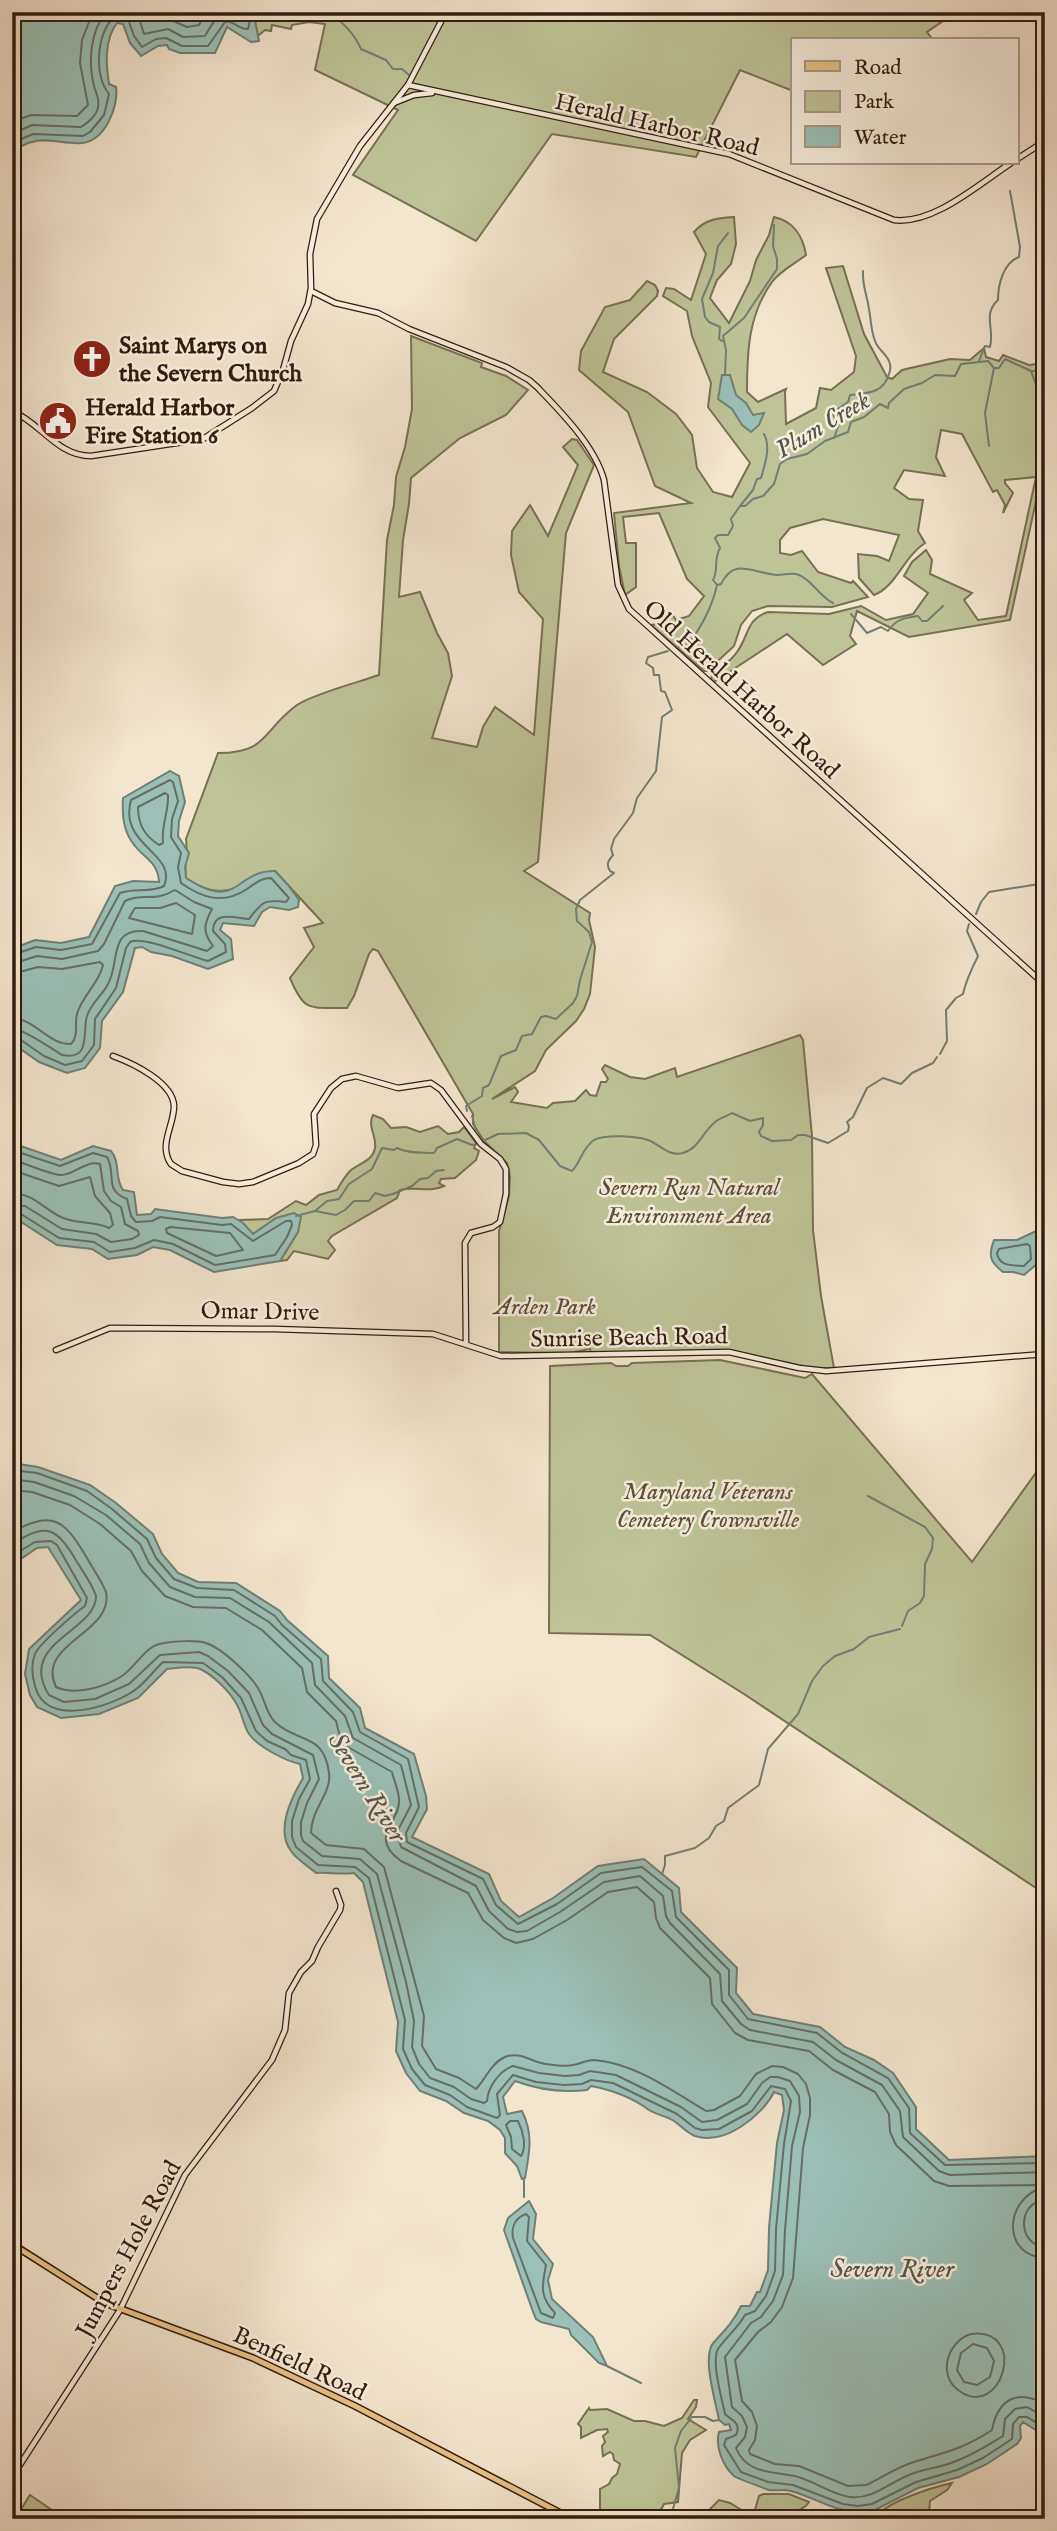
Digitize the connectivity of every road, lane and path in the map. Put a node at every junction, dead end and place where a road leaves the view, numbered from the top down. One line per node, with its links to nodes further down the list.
1 (446, 12): 2 (street)
2 (408, 85): 3 (street, Herald Harbor Road); 4 (street)
3 (439, 93): 4 (street, Herald Harbor Road); 7 (street, Herald Harbor Road)
4 (393, 104): 8 (street)
5 (1045, 141): 6 (street)
6 (1018, 158)
7 (1009, 164)
8 (311, 291): 9 (street); 10 (street, Old Herald Harbor Road)
9 (12, 411)
10 (1045, 985)
11 (113, 1056): 12 (street)
12 (466, 1344): 13 (street, Omar Drive); 14 (street, Sunrise Beach Road)
13 (56, 1350)
14 (1045, 1353)
15 (336, 1891): 17 (street, Jumpers Hole Road)
16 (12, 2244): 17 (main road, Benfield Road)
17 (120, 2309): 18 (street, Jumpers Hole Road); 19 (main road, Benfield Road)
18 (12, 2477)
19 (572, 2519)

